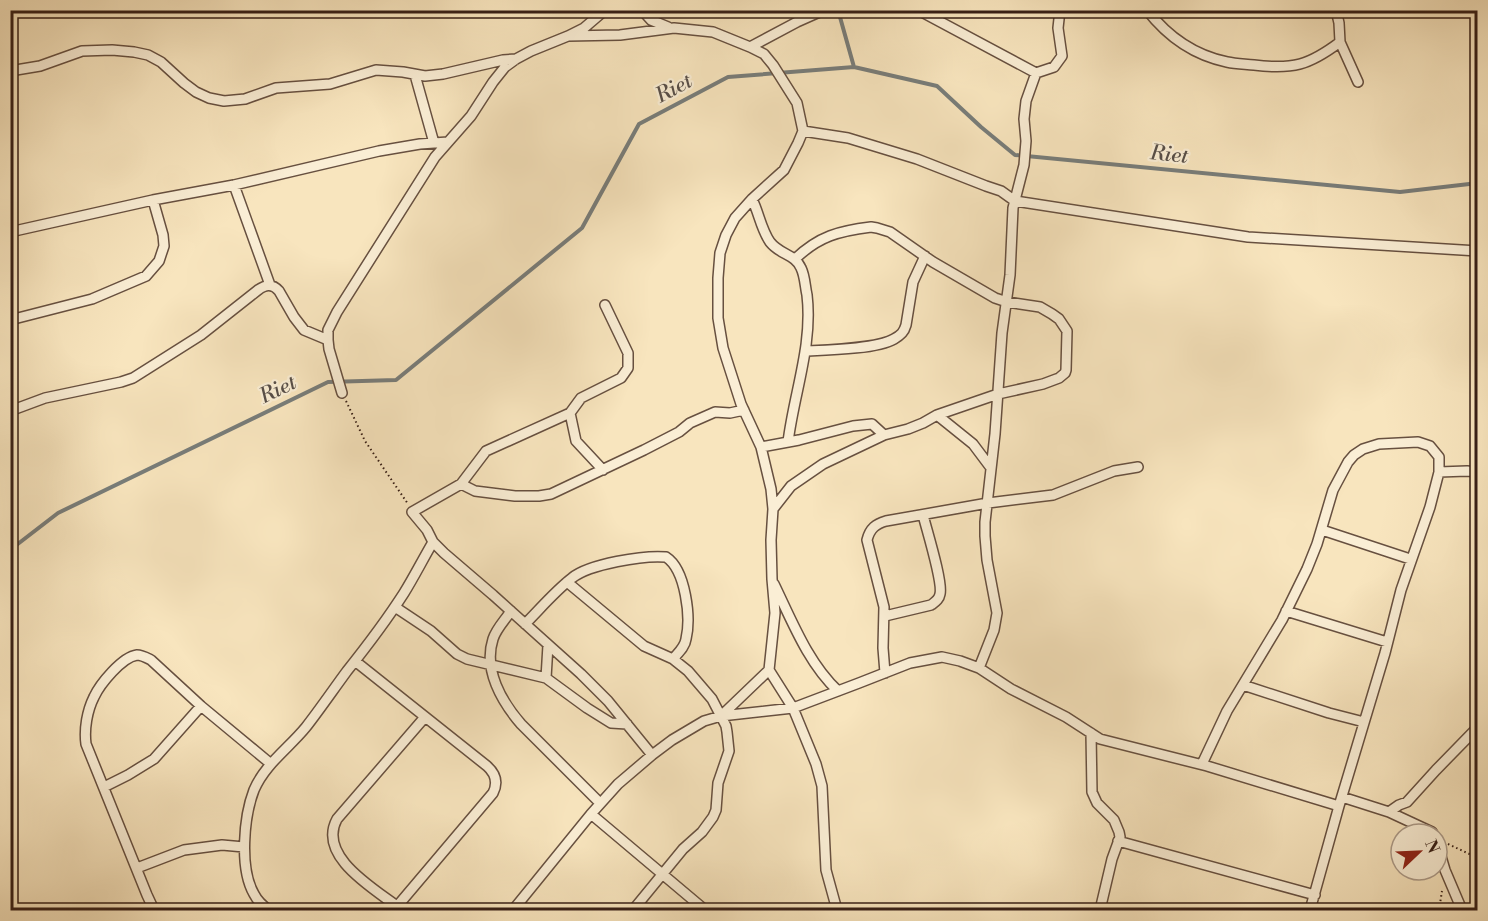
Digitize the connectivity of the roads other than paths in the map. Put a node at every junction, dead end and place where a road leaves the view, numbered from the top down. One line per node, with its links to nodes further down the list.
1 (605, 10): 9 (street)
2 (642, 10): 8 (street)
3 (824, 10): 11 (street)
4 (1060, 10): 14 (street)
5 (1147, 10): 10 (street)
6 (1336, 10): 10 (street)
7 (918, 11): 14 (street)
8 (674, 28): 9 (street); 11 (street)
9 (567, 36): 12 (street)
10 (1340, 42): 16 (street)
11 (750, 47): 17 (street)
12 (516, 59): 15 (street); 18 (street)
13 (10, 71): 15 (street)
14 (1036, 74): 23 (street)
15 (415, 75): 19 (street)
16 (1358, 82)
17 (803, 131): 21 (street); 23 (street)
18 (448, 142): 19 (street); 32 (street)
19 (435, 143): 20 (street)
20 (234, 185): 22 (street); 28 (street)
21 (752, 199): 27 (street); 36 (street)
22 (153, 200): 24 (street); 31 (street)
23 (1015, 201): 25 (street); 29 (street)
24 (10, 232)
25 (1478, 251)
26 (925, 256): 27 (street); 29 (street); 33 (street)
27 (795, 259): 33 (street)
28 (270, 285): 32 (street); 37 (street)
29 (1007, 302): 35 (street); 35 (street)
30 (605, 305): 38 (street)
31 (10, 320)
32 (328, 340): 34 (street)
33 (805, 351): 41 (street)
34 (342, 393)
35 (998, 394): 39 (street); 44 (street)
36 (744, 410): 42 (street); 45 (street)
37 (10, 411)
38 (570, 413): 45 (street); 48 (street)
39 (937, 415): 40 (street); 44 (street)
40 (884, 435): 41 (street); 50 (street)
41 (788, 442): 42 (street)
42 (762, 447): 50 (street)
43 (1138, 467): 49 (street)
44 (991, 468): 49 (street)
45 (603, 470): 48 (street)
46 (1439, 472): 47 (street); 52 (street); 54 (street)
47 (1478, 472)
48 (461, 484): 53 (street)
49 (988, 503): 51 (street); 67 (street)
50 (773, 509): 55 (street)
51 (923, 515): 60 (street); 60 (street)
52 (1322, 530): 54 (street); 59 (street)
53 (433, 542): 57 (street); 58 (street)
54 (1410, 559): 62 (street)
55 (772, 579): 68 (street); 72 (street)
56 (567, 582): 61 (street); 64 (street); 64 (street)
57 (395, 608): 65 (street); 66 (street)
58 (511, 611): 61 (street); 66 (street)
59 (1286, 611): 62 (street); 71 (street)
60 (885, 616): 69 (street)
61 (525, 624): 63 (street)
62 (1388, 642): 77 (street)
63 (548, 645): 70 (street); 78 (street)
64 (673, 659): 75 (street)
65 (355, 661): 76 (street); 82 (street)
66 (491, 664): 70 (street); 86 (street)
67 (979, 668): 69 (street); 80 (street)
68 (769, 670): 74 (street); 75 (street)
69 (885, 673): 72 (street)
70 (546, 678): 78 (street)
71 (1243, 684): 77 (street); 83 (street)
72 (838, 691): 74 (street)
73 (201, 706): 82 (street); 84 (street); 84 (street)
74 (793, 708): 75 (street); 102 (street)
75 (721, 716): 81 (street); 93 (street)
76 (425, 717): 96 (street); 96 (street)
77 (1364, 722): 85 (street)
78 (627, 723): 81 (street)
79 (1478, 727): 87 (street)
80 (1091, 733): 83 (street); 90 (street)
81 (652, 755): 86 (street)
82 (271, 764): 91 (street)
83 (1202, 764): 85 (street)
84 (104, 787): 92 (street)
85 (1340, 801): 87 (street); 95 (street)
86 (600, 803): 88 (street)
87 (1389, 812): 89 (street)
88 (591, 814): 93 (street); 99 (street)
89 (1410, 822)
90 (1118, 841): 95 (street); 103 (street)
91 (244, 847): 92 (street); 98 (street)
92 (137, 868): 97 (street)
93 (662, 874): 100 (street); 101 (street)
94 (1449, 879): 105 (street)
95 (1315, 895): 104 (street)
96 (396, 908)
97 (154, 910)
98 (269, 910)
99 (513, 910)
100 (633, 910)
101 (705, 910)
102 (837, 910)
103 (1100, 910)
104 (1310, 910)
105 (1462, 910)

